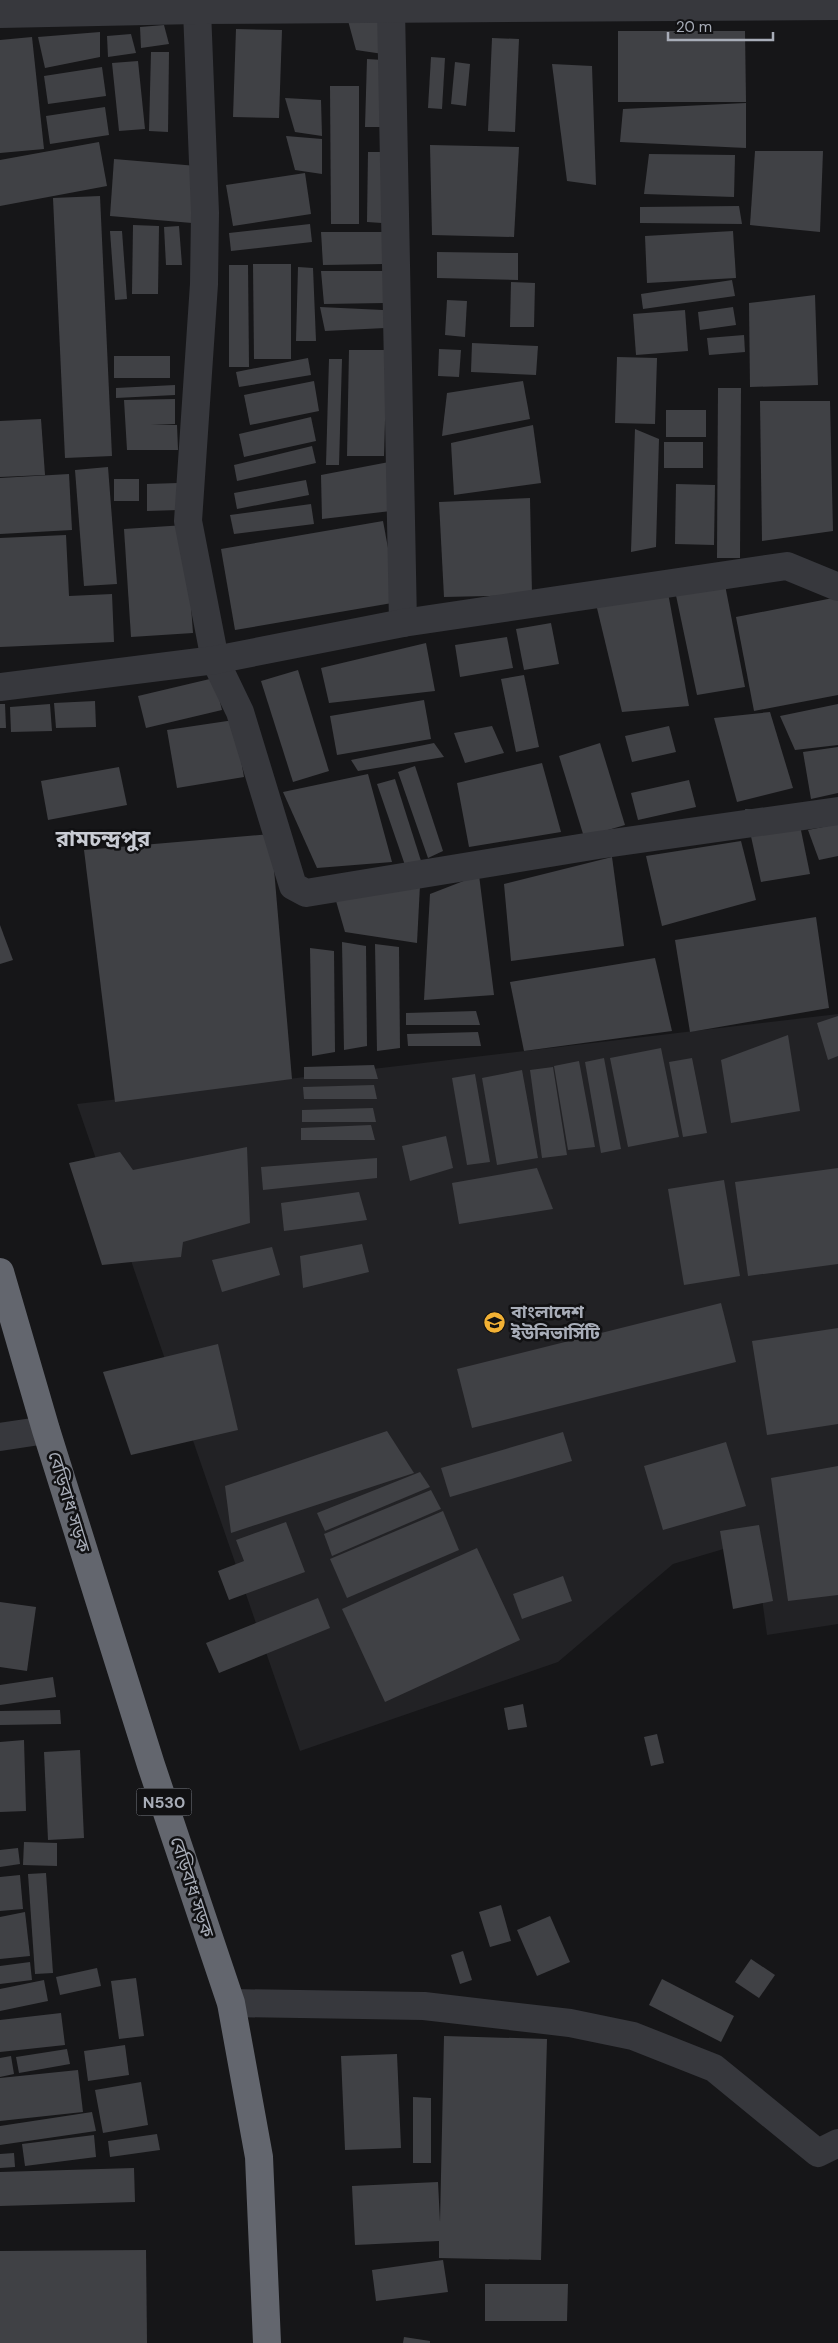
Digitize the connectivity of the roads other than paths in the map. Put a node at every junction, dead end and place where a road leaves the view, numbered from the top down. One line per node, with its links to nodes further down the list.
1 (70, 6): 4 (street); 5 (street)
2 (838, 6): 3 (street)
3 (392, 9): 4 (street); 7 (street)
4 (197, 10): 8 (street)
5 (0, 14)
6 (838, 586): 7 (street)
7 (403, 623): 8 (street)
8 (215, 660): 9 (street); 10 (street)
9 (0, 687)
10 (838, 811)
11 (0, 1272): 12 (highway, বেড়িবাধ সড়ক / N530)
12 (46, 1430): 13 (street); 14 (highway, বেড়িবাধ সড়ক / N530)
13 (0, 1437)
14 (231, 2003): 15 (street); 16 (highway, বেড়িবাধ সড়ক / N530)
15 (838, 2143)
16 (267, 2343)

